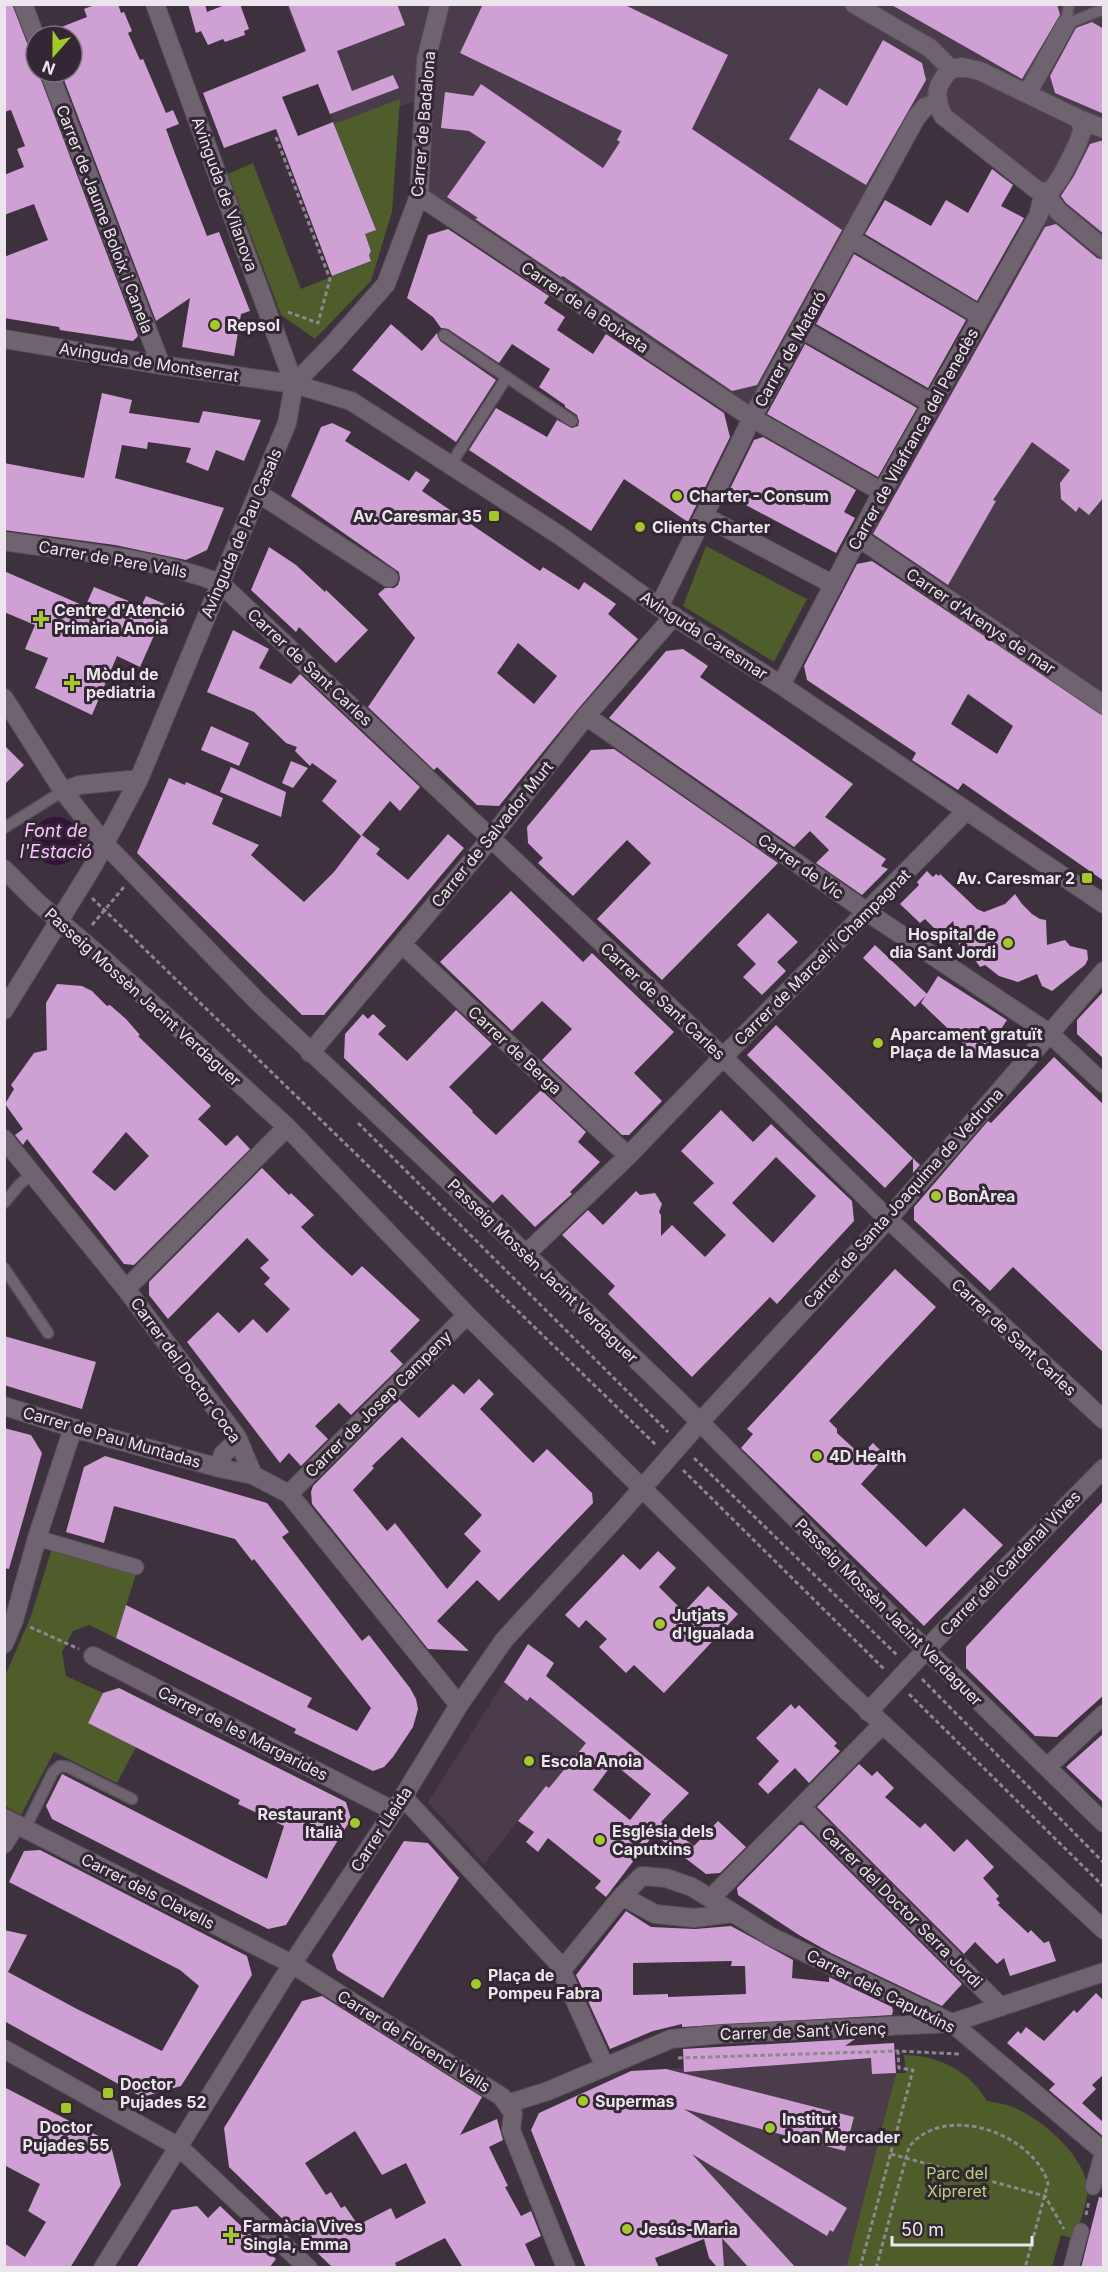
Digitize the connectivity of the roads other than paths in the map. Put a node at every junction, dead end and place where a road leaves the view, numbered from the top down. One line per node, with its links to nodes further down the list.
1 (23, 4): 7 (street)
2 (155, 4): 25 (street, Avinguda de Vilanova)
3 (440, 4): 16 (street, Carrer de Badalona)
4 (854, 4): 9 (street)
5 (1069, 4): 8 (lane)
6 (1104, 9): 8 (lane)
7 (31, 24)
8 (1066, 24): 11 (street)
9 (951, 69): 11 (street); 12 (street)
10 (54, 84): 23 (street, Carrer de Jaume Boloix i Canela)
11 (1027, 94): 13 (street)
12 (937, 103): 15 (street); 17 (street, Carrer de Mataró)
13 (1079, 119): 14 (street); 15 (street)
14 (1104, 129)
15 (1044, 192): 18 (street); 19 (street, Carrer de Vilafranca del Penedès)
16 (419, 196): 25 (street, Carrer de Badalona); 27 (street, Carrer de la Boixeta)
17 (851, 239): 19 (street); 20 (street, Carrer de Mataró)
18 (1104, 249)
19 (981, 316): 26 (street, Carrer de Vilafranca del Penedès)
20 (800, 328): 26 (street); 27 (street, Carrer de Mataró)
21 (444, 335): 24 (lane)
22 (4, 339): 23 (street, Avinguda de Montserrat)
23 (161, 365): 25 (street, Avinguda de Montserrat)
24 (507, 377): 28 (lane); 29 (lane)
25 (294, 384): 29 (street, Avinguda Caresmar); 31 (street, Avinguda de Pau Casals)
26 (933, 404): 30 (street, Carrer de Vilafranca del Penedès)
27 (752, 418): 30 (street, Carrer de la Boixeta); 32 (street, Carrer de Mataró)
28 (572, 421)
29 (451, 464): 38 (street, Avinguda Caresmar)
30 (882, 492): 33 (street, Carrer de Vilafranca del Penedès)
31 (258, 493): 35 (street); 36 (street, Avinguda de Pau Casals)
32 (704, 516): 37 (street); 38 (street, Carrer de Mataró)
33 (859, 538): 37 (street, Carrer de Vilafranca del Penedès); 41 (street, Carrer d'Arenys de mar)
34 (4, 541): 36 (street, Carrer de Pere Valls)
35 (389, 578)
36 (220, 583): 43 (street, Avinguda de Pau Casals); 47 (street, Carrer de Sant Carles)
37 (834, 585): 39 (street, Carrer de Vilafranca del Penedès)
38 (666, 612): 39 (street, Avinguda Caresmar); 42 (street, Carrer de Salvador Murt)
39 (781, 685): 45 (street, Avinguda Caresmar)
40 (5, 699): 44 (street, Passeig Mossèn Jacint Verdaguer)
41 (1103, 702)
42 (586, 716): 47 (street, Carrer de Salvador Murt); 51 (street, Carrer de Vic)
43 (139, 779): 44 (street); 48 (street, Avinguda de Pau Casals)
44 (63, 791): 46 (lane); 48 (street, Passeig Mossèn Jacint Verdaguer)
45 (965, 812): 50 (street, Avinguda Caresmar); 51 (street, Carrer de Marcel·lí Champagnat)
46 (4, 828)
47 (491, 838): 53 (street, Carrer de Salvador Murt); 59 (street, Carrer de Sant Carles)
48 (105, 844): 52 (street, Avinguda de Pau Casals); 58 (street, Passeig Mossèn Jacint Verdaguer)
49 (4, 869): 52 (street, Passeig Mossèn Jacint Verdaguer)
50 (1104, 904)
51 (867, 912): 57 (street, Carrer de Vic); 59 (street, Carrer de Marcel·lí Champagnat)
52 (60, 921): 55 (street, Avinguda de Pau Casals); 61 (street, Passeig Mossèn Jacint Verdaguer)
53 (402, 944): 58 (street, Carrer de Salvador Murt); 63 (street, Carrer de Berga)
54 (1104, 971): 57 (street, Carrer de Santa Joaquima de Vedruna)
55 (11, 984): 56 (street, Avinguda de Pau Casals)
56 (4, 1010)
57 (1049, 1033): 60 (street, Carrer de Vic); 66 (street, Carrer de Santa Joaquima de Vedruna)
58 (310, 1053): 67 (street, Passeig Mossèn Jacint Verdaguer)
59 (723, 1057): 63 (street, Carrer de Marcel·lí Champagnat); 66 (street, Carrer de Sant Carles)
60 (1104, 1084)
61 (286, 1127): 69 (street); 70 (street, Passeig Mossèn Jacint Verdaguer)
62 (4, 1139): 64 (street, Carrer del Doctor Coca)
63 (628, 1156): 67 (street, Carrer de Marcel·lí Champagnat)
64 (32, 1174): 65 (lane); 69 (street, Carrer del Doctor Coca)
65 (4, 1203)
66 (888, 1219): 73 (street, Carrer de Sant Carles); 74 (street, Carrer de Santa Joaquima de Vedruna)
67 (526, 1254): 74 (street, Passeig Mossèn Jacint Verdaguer)
68 (4, 1268): 71 (lane)
69 (126, 1289): 76 (street, Carrer del Doctor Coca)
70 (467, 1315): 80 (street, Passeig Mossèn Jacint Verdaguer); 81 (street, Carrer de Josep Campeny)
71 (48, 1333)
72 (4, 1406): 75 (street, Carrer de Pau Muntadas)
73 (1104, 1420)
74 (700, 1422): 80 (street, Carrer Lleida); 86 (street, Passeig Mossèn Jacint Verdaguer)
75 (73, 1428): 77 (street, Carrer de Pau Muntadas); 82 (street)
76 (237, 1437): 77 (street, Carrer de Pau Muntadas); 79 (street, Carrer del Doctor Coca)
77 (220, 1468): 79 (street, Carrer de Pau Muntadas)
78 (1104, 1468): 86 (street, Carrer del Cardenal Vives)
79 (252, 1475): 81 (street)
80 (641, 1488): 88 (street, Carrer Lleida); 89 (street, Passeig Mossèn Jacint Verdaguer)
81 (289, 1494): 88 (street)
82 (37, 1538): 83 (street); 84 (street)
83 (136, 1567)
84 (9, 1618): 85 (street)
85 (4, 1644)
86 (926, 1650): 89 (street, Carrer del Cardenal Vives); 92 (street, Passeig Mossèn Jacint Verdaguer)
87 (93, 1656): 94 (street, Carrer de les Margarides)
88 (459, 1705): 94 (street, Carrer Lleida)
89 (868, 1712): 91 (street, Passeig Mossèn Jacint Verdaguer)
90 (1104, 1714): 92 (street)
91 (882, 1725): 95 (street); 102 (street, Passeig Mossèn Jacint Verdaguer)
92 (1047, 1767): 96 (street, Passeig Mossèn Jacint Verdaguer)
93 (132, 1798): 97 (lane)
94 (398, 1804): 103 (street, Carrer Lleida); 104 (street, Carrer de les Margarides)
95 (802, 1808): 100 (street); 106 (street, Carrer del Doctor Serra Jordi)
96 (1104, 1822)
97 (15, 1824): 98 (street); 103 (street, Carrer dels Clavells)
98 (4, 1844)
99 (622, 1896): 100 (street, Carrer dels Caputxins); 101 (street); 104 (street, Carrer dels Caputxins)
100 (711, 1898): 101 (street, Carrer dels Caputxins)
101 (733, 1913): 107 (street, Carrer dels Caputxins)
102 (1104, 1930)
103 (292, 1964): 110 (street, Carrer de Florenci Valls); 111 (street, Carrer Lleida)
104 (561, 1971): 109 (street, Carrer de les Margarides)
105 (1104, 1972): 106 (street, Carrer de Sant Vicenç)
106 (1001, 2007): 107 (street, Carrer de Sant Vicenç)
107 (952, 2024): 109 (street, Carrer de Sant Vicenç); 112 (street, Carrer dels Caputxins)
108 (4, 2049): 111 (street)
109 (604, 2067): 110 (street, Carrer de Sant Vicenç)
110 (507, 2104): 117 (street, Carrer de Florenci Valls)
111 (179, 2147): 115 (street, Carrer Lleida); 116 (street)
112 (1103, 2152): 113 (street)
113 (1093, 2187)
114 (1081, 2231): 118 (street)
115 (103, 2268)
116 (308, 2268)
117 (566, 2268)
118 (1071, 2268)

